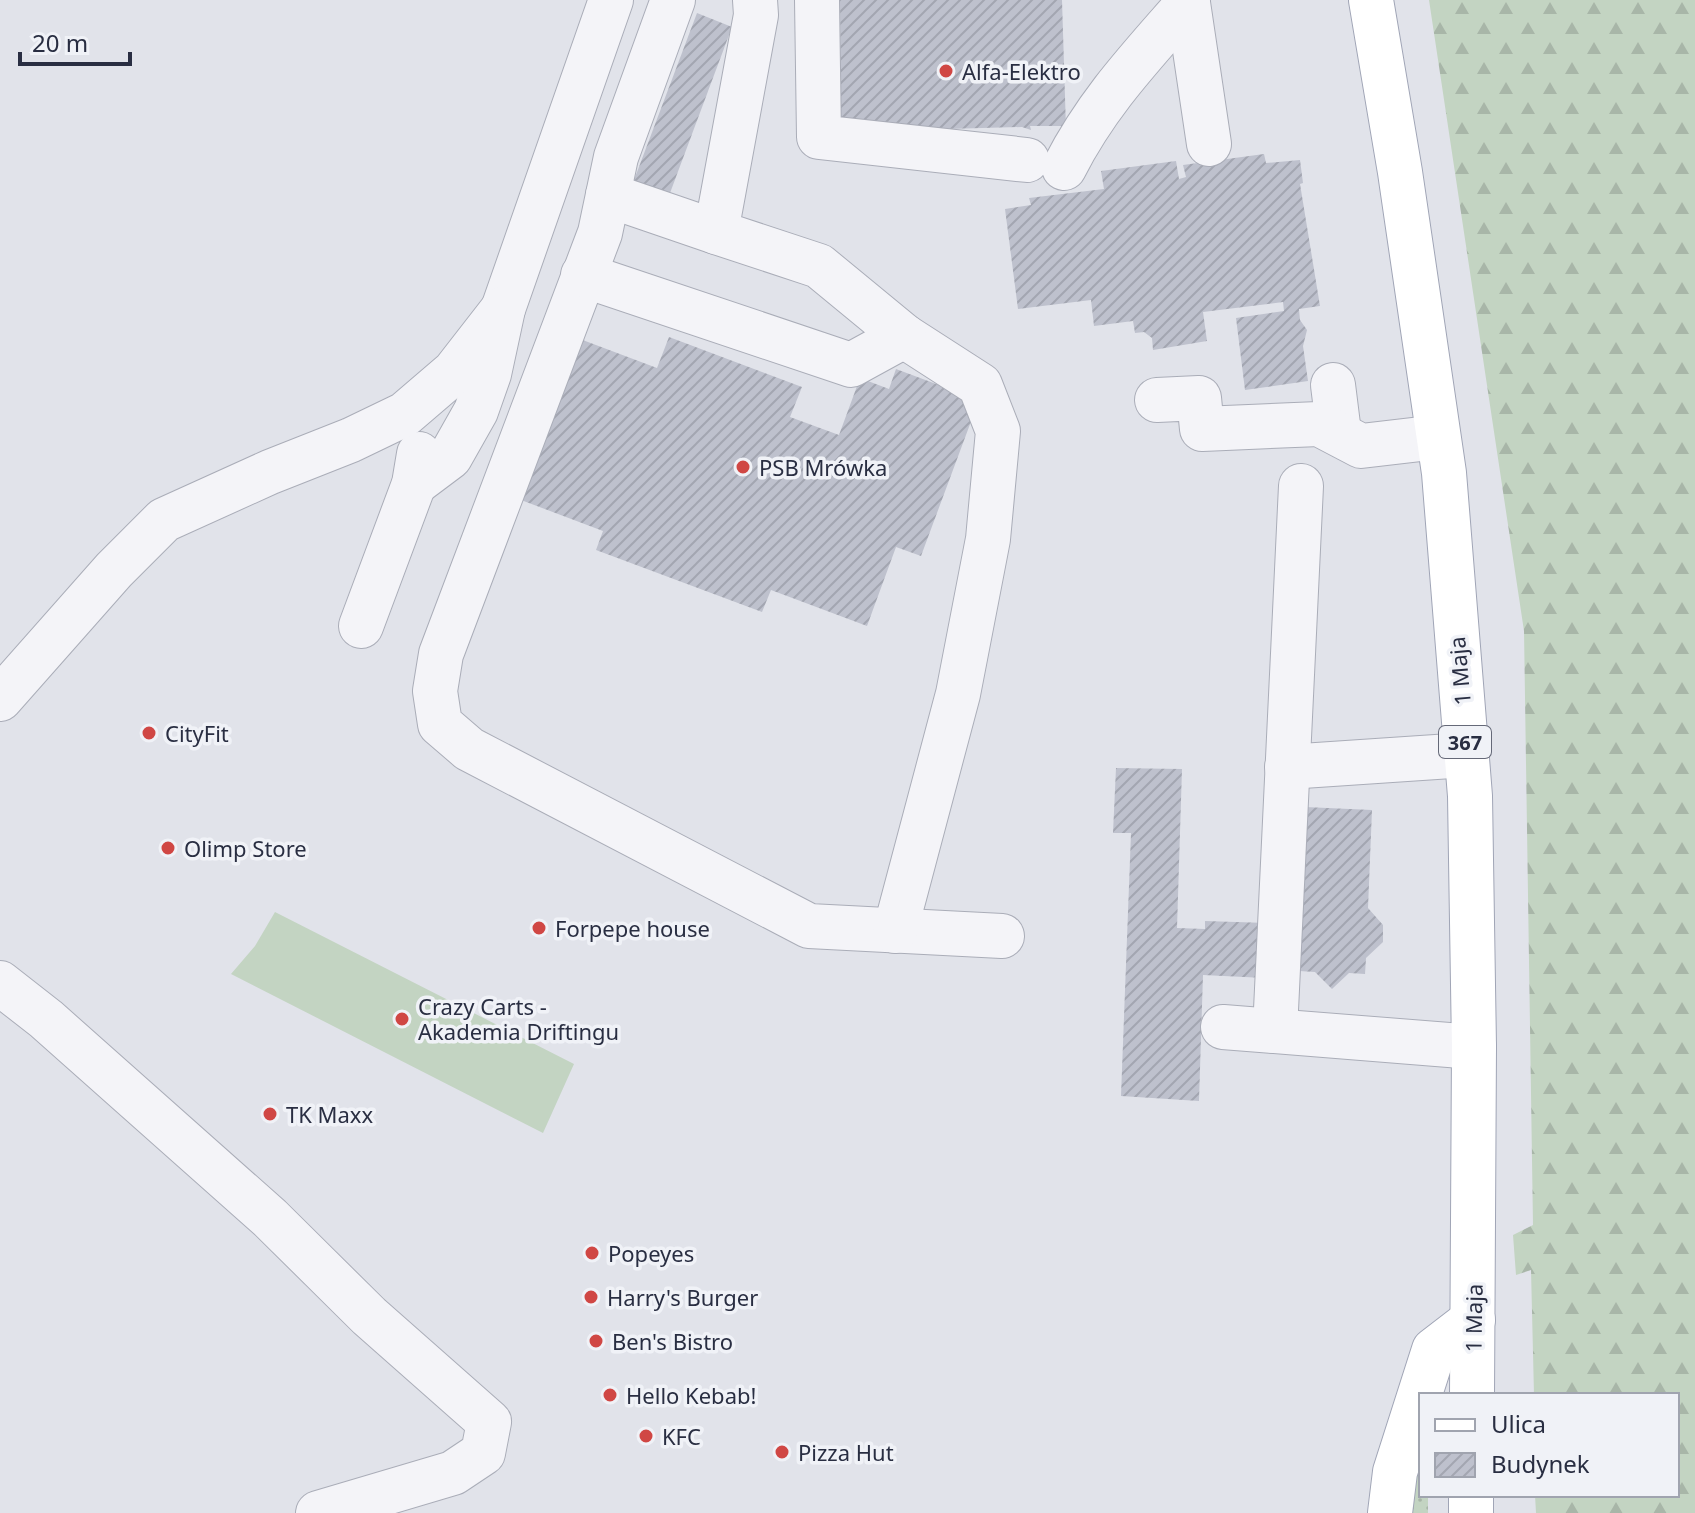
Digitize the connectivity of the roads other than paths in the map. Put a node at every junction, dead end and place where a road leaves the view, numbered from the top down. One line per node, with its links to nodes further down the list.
1 (611, 0): 11 (lane)
2 (673, 0): 8 (lane)
3 (755, 0): 9 (lane)
4 (817, 0): 6 (lane)
5 (1371, 0): 17 (main road, 1 Maja / 367)
6 (1187, 2): 7 (lane)
7 (1209, 144)
8 (608, 195): 9 (lane); 10 (lane)
9 (716, 232): 12 (lane)
10 (583, 275): 12 (lane); 24 (lane)
11 (503, 309): 14 (lane); 18 (lane)
12 (904, 336): 24 (lane)
13 (1333, 385): 16 (lane)
14 (431, 393): 18 (lane); 21 (lane)
15 (1157, 400): 16 (lane)
16 (1339, 433): 17 (lane)
17 (1438, 437): 22 (main road, 1 Maja / 367)
18 (414, 484): 20 (lane)
19 (1301, 486): 23 (lane)
20 (361, 626)
21 (0, 699)
22 (1466, 755): 23 (lane); 29 (main road, 1 Maja / 367)
23 (1287, 767): 28 (lane)
24 (895, 931): 25 (lane)
25 (1002, 936)
26 (0, 983): 34 (lane)
27 (1223, 1027): 28 (lane)
28 (1275, 1031): 29 (lane)
29 (1474, 1047): 30 (main road, 1 Maja / 367)
30 (1473, 1320): 31 (main road); 32 (main road, 1 Maja / 367)
31 (1420, 1393)
32 (1472, 1393)
33 (1419, 1397): 35 (main road)
34 (318, 1513)
35 (1390, 1513)

